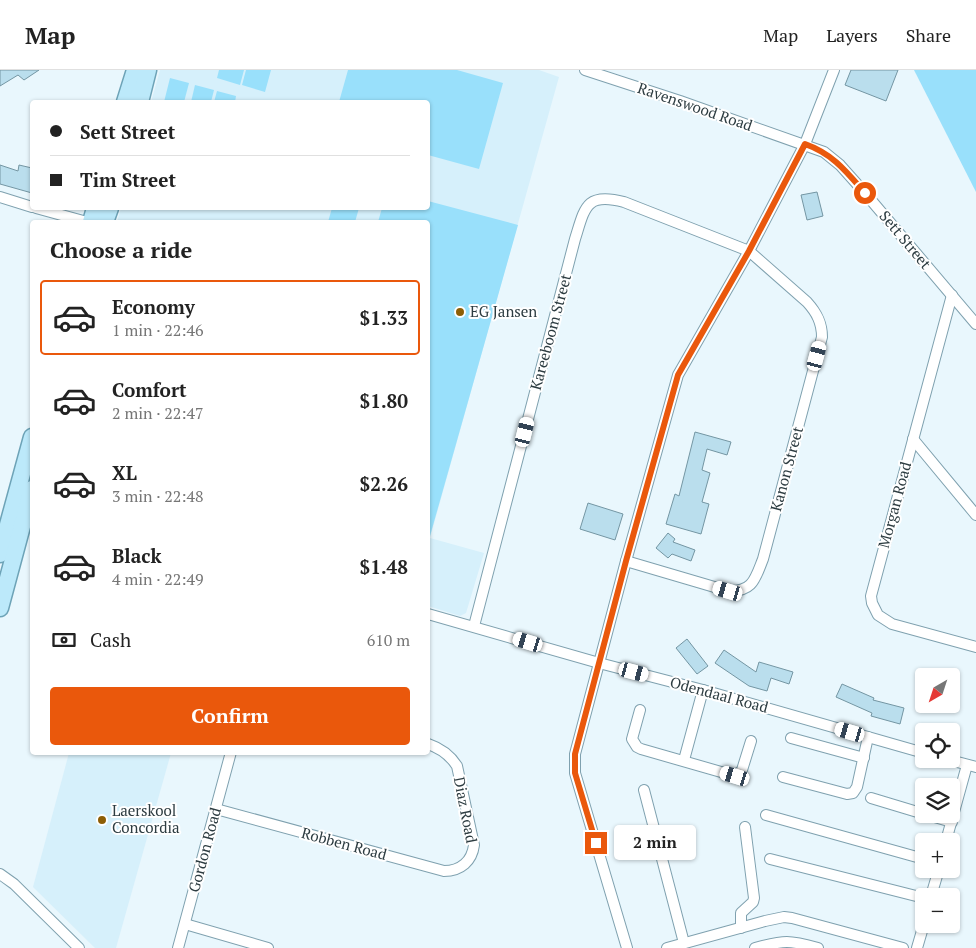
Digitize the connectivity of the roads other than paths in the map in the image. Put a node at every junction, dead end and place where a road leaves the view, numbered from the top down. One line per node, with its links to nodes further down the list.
1 (135, 70): 5 (main road)
2 (148, 70): 6 (main road)
3 (585, 70): 7 (street, Ravenswood Road)
4 (834, 70): 7 (street)
5 (126, 100)
6 (140, 100)
7 (805, 144): 12 (street); 13 (street, Sett Street)
8 (0, 197): 9 (street)
9 (30, 206)
10 (45, 210): 11 (street)
11 (80, 220)
12 (749, 251): 20 (street); 20 (street, Kanon Street); 23 (street, Kareeboom Street)
13 (952, 295): 14 (street, Sett Street); 15 (street, Morgan Road)
14 (976, 324)
15 (913, 439): 18 (street); 24 (street, Morgan Road)
16 (30, 444): 19 (main road)
17 (30, 496): 21 (main road)
18 (976, 515)
19 (0, 554)
20 (626, 561): 25 (street)
21 (0, 606)
22 (430, 615): 23 (street, Odendaal Road)
23 (474, 626): 25 (street, Odendaal Road)
24 (976, 647)
25 (599, 663): 26 (street, Odendaal Road); 58 (street)
26 (703, 690): 28 (street, Odendaal Road); 35 (street)
27 (640, 710): 35 (street)
28 (868, 737): 32 (street, Odendaal Road); 34 (street)
29 (791, 738): 34 (street)
30 (751, 741): 35 (street)
31 (430, 745): 47 (street, Diaz Road)
32 (915, 750)
33 (231, 755): 41 (street, Gordon Road)
34 (864, 758): 37 (street)
35 (684, 760)
36 (972, 766): 40 (street)
37 (783, 777)
38 (644, 790): 54 (street)
39 (871, 798): 42 (street)
40 (960, 800)
41 (216, 809): 47 (street, Robben Road); 50 (street, Gordon Road)
42 (915, 811)
43 (766, 815): 45 (street)
44 (745, 826): 51 (street)
45 (915, 856)
46 (770, 859): 49 (street)
47 (468, 861)
48 (0, 874): 55 (street)
49 (915, 896)
50 (185, 924): 56 (street, Gordon Road); 57 (street)
51 (741, 928): 53 (street); 63 (street)
52 (921, 933): 64 (street)
53 (705, 937): 54 (street); 60 (street)
54 (684, 943): 59 (street)
55 (79, 948)
56 (178, 948)
57 (268, 948)
58 (626, 948)
59 (667, 948)
60 (708, 948)
61 (756, 948): 62 (street)
62 (818, 948)
63 (903, 948)
64 (917, 948)

